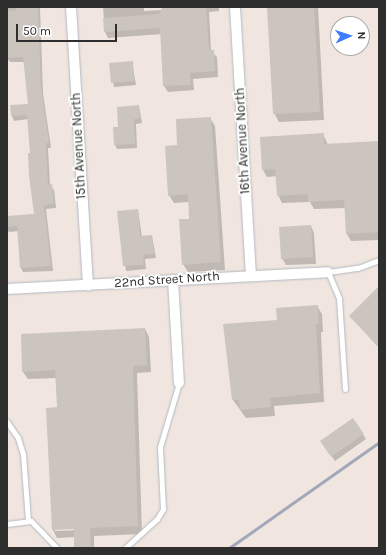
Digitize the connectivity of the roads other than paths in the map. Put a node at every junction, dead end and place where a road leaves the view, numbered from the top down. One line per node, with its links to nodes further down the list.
1 (71, 7): 7 (street, 15th Avenue North)
2 (235, 7): 5 (street, 16th Avenue North)
3 (379, 260): 4 (lane)
4 (328, 272): 5 (street, 22nd Street North); 10 (lane)
5 (251, 274): 6 (street, 22nd Street North)
6 (173, 280): 7 (street, 22nd Street North); 9 (street)
7 (88, 285): 8 (street, 22nd Street North)
8 (7, 289)
9 (179, 383): 15 (lane)
10 (345, 389)
11 (7, 422): 12 (lane)
12 (28, 521): 13 (lane); 14 (lane)
13 (7, 524)
14 (57, 548)
15 (125, 548)

